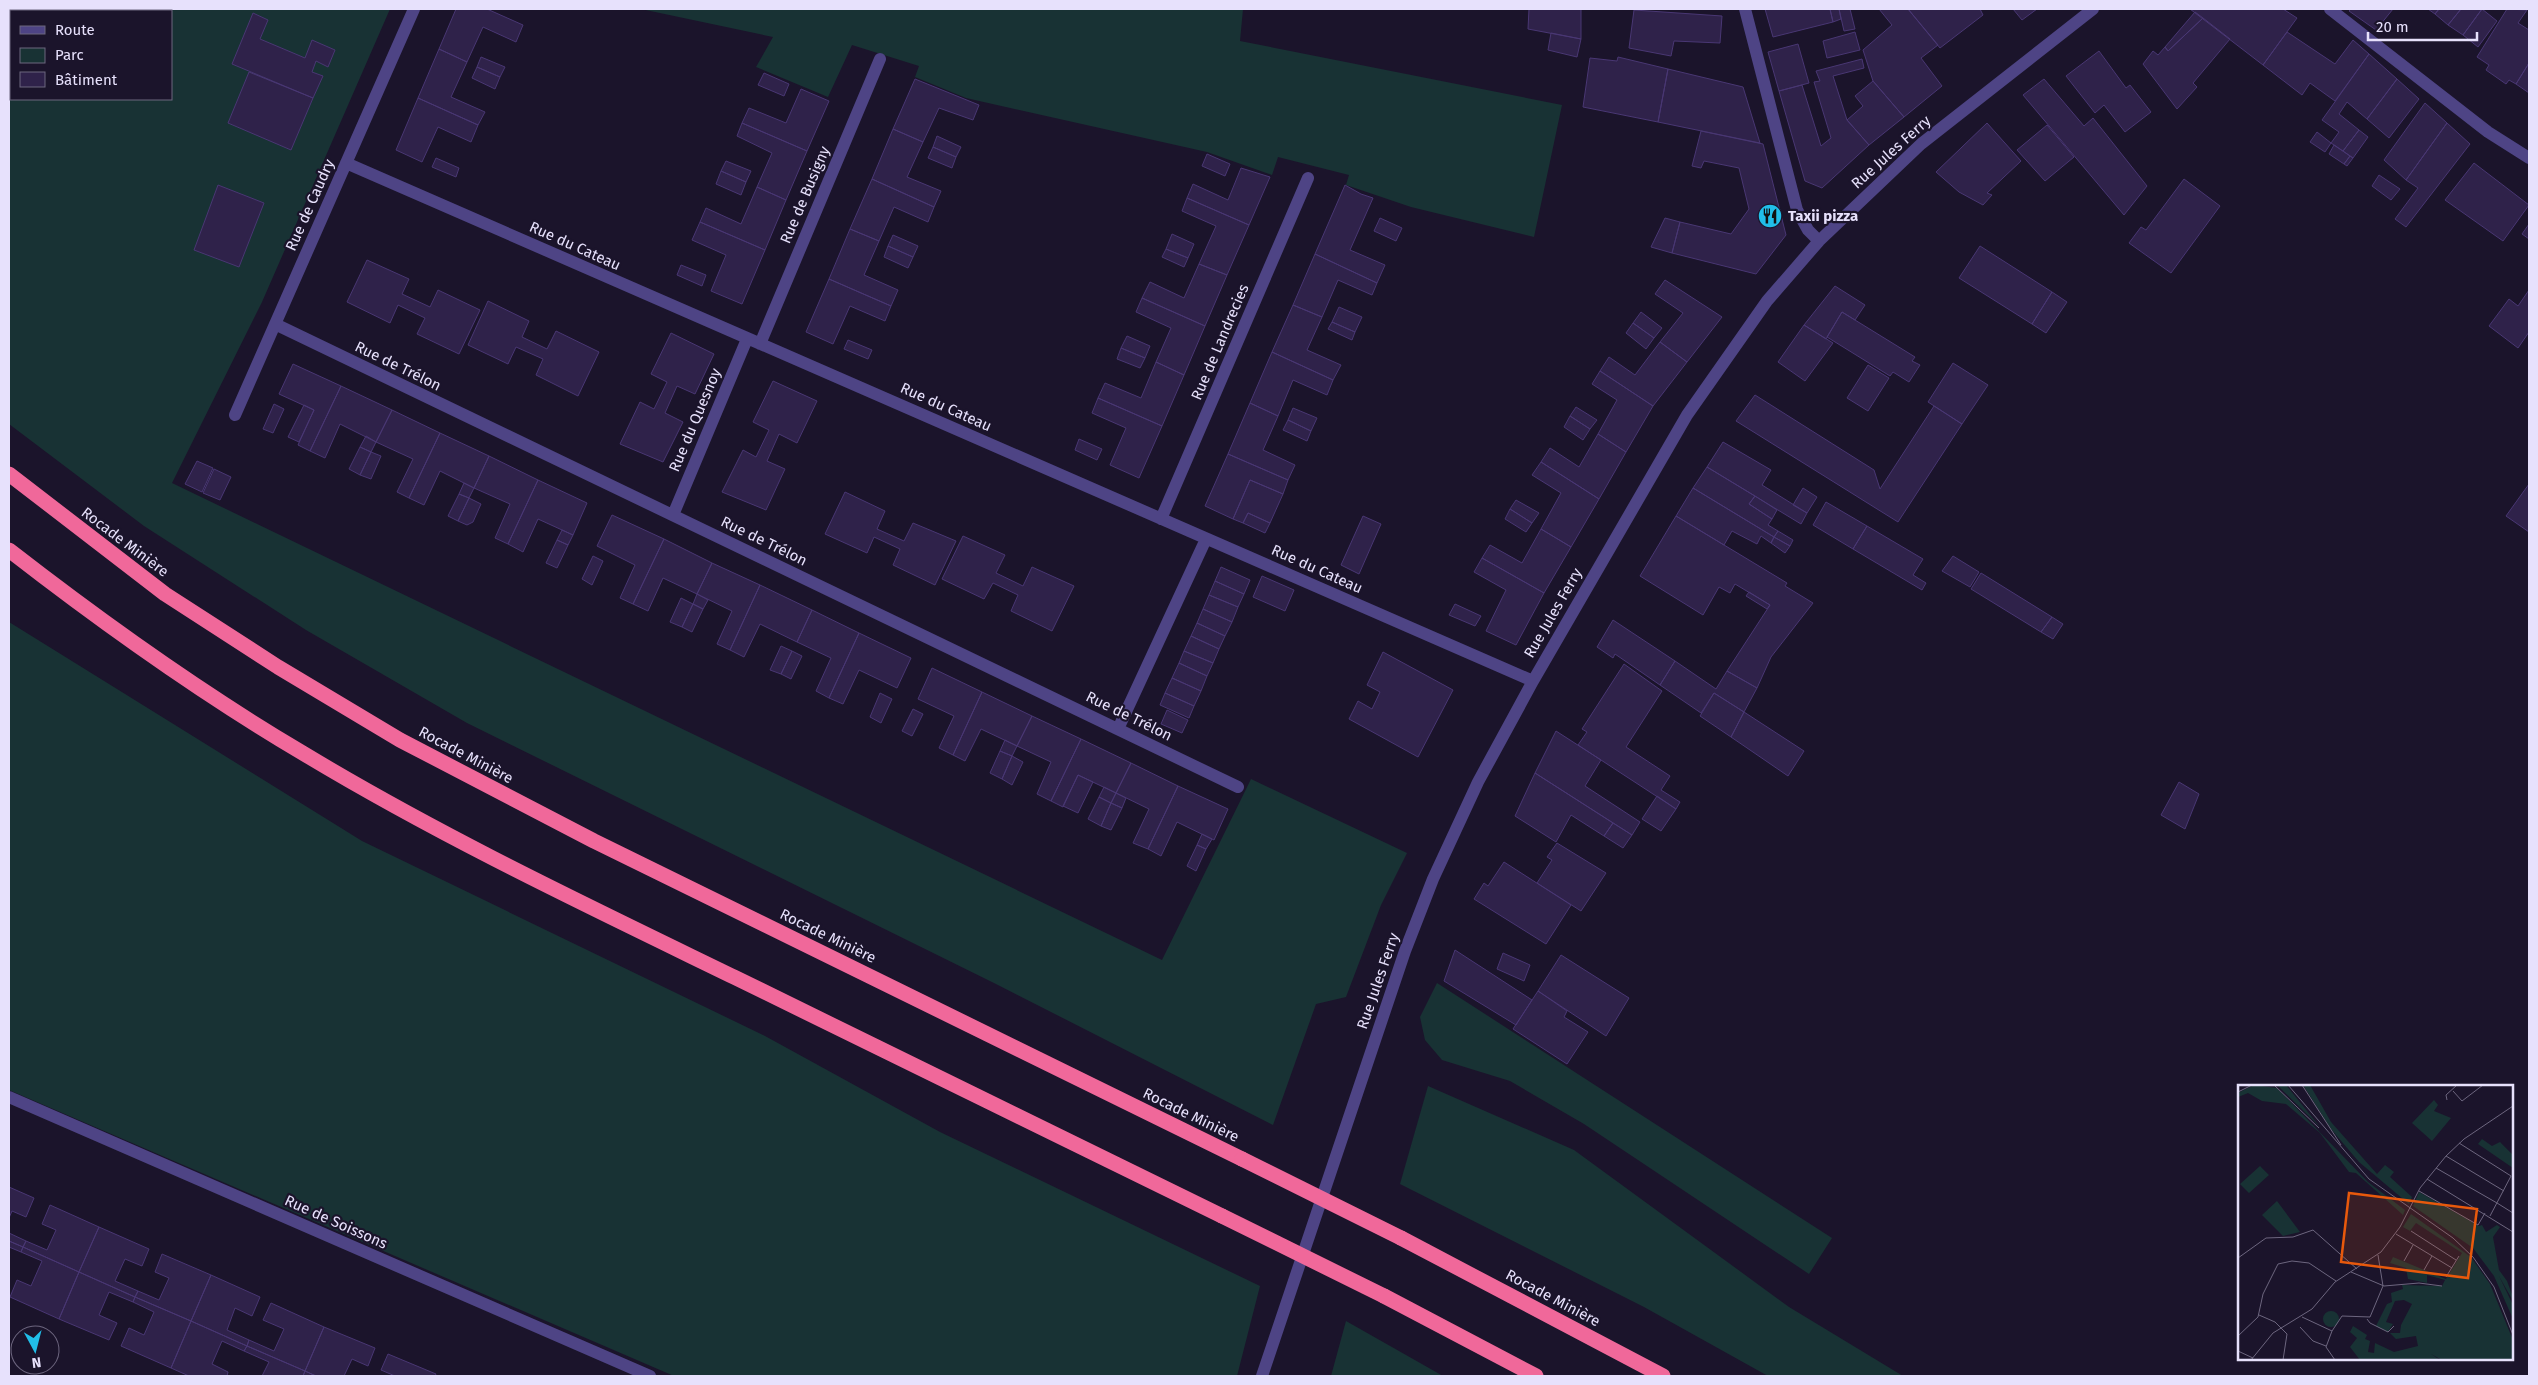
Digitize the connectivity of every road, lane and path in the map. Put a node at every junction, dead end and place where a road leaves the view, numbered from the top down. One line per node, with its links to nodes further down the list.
1 (414, 9): 7 (street, Rue de Caudry)
2 (1745, 9): 9 (street)
3 (2093, 9): 9 (street, Rue Jules Ferry)
4 (2330, 9): 6 (street)
5 (880, 59): 12 (street, Rue de Busigny)
6 (2529, 158)
7 (346, 163): 10 (street, Rue de Caudry); 11 (street, Rue du Cateau)
8 (1308, 178): 16 (street, Rue de Landrecies)
9 (1819, 240): 19 (street, Rue Jules Ferry)
10 (275, 324): 13 (street, Rue de Caudry); 15 (street, Rue de Trélon)
11 (747, 339): 12 (street, Rue du Cateau); 15 (street, Rue du Quesnoy)
12 (760, 344): 16 (street, Rue du Cateau)
13 (235, 415)
14 (9, 474): 26 (highway, Rocade Minière, bridge)
15 (673, 515): 20 (street, Rue de Trélon)
16 (1161, 518): 17 (street, Rue du Cateau)
17 (1206, 539): 19 (street, Rue du Cateau); 20 (street)
18 (9, 550): 25 (highway, bridge)
19 (1533, 681): 24 (street, Rue Jules Ferry)
20 (1118, 729): 21 (street, Rue de Trélon)
21 (1238, 787)
22 (9, 1097): 23 (street, Rue de Soissons)
23 (650, 1376)
24 (1262, 1376)
25 (1536, 1376)
26 (1663, 1376)

